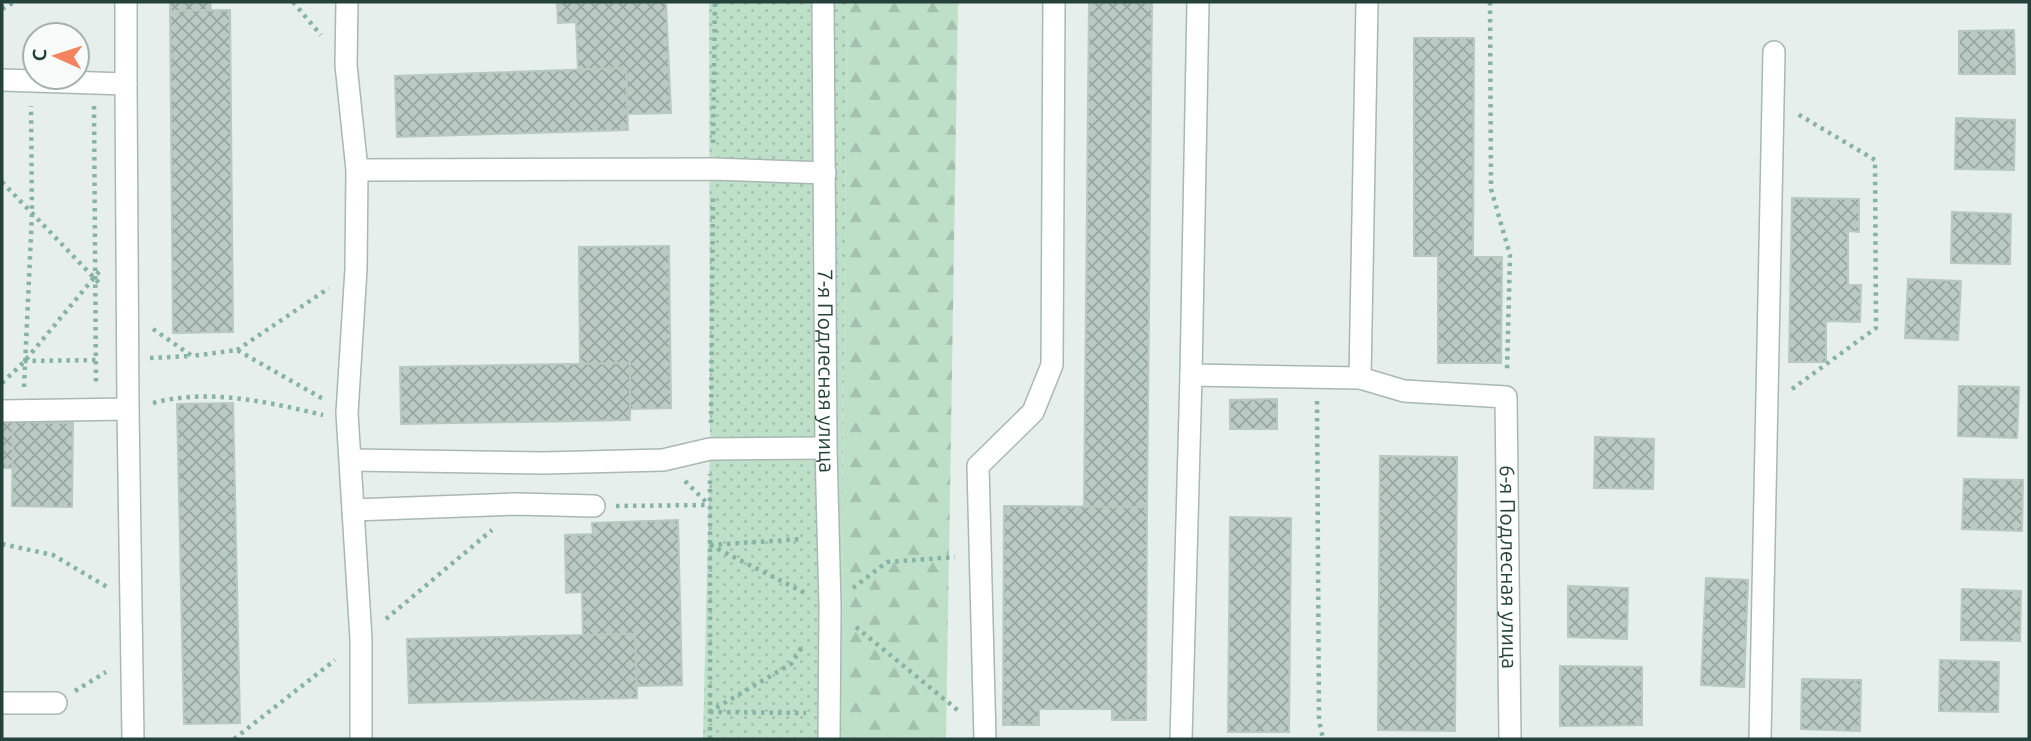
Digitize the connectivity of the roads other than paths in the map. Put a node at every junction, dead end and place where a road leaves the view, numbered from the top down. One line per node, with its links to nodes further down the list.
1 (127, 2): 9 (street)
2 (348, 2): 10 (street)
3 (823, 2): 11 (street, 7-я Подлесная улица)
4 (1054, 2): 22 (street)
5 (1198, 2): 12 (street)
6 (1367, 2): 13 (street)
7 (1774, 52): 28 (street)
8 (2, 79): 9 (street)
9 (126, 84): 14 (street)
10 (357, 170): 11 (street); 17 (street)
11 (825, 173): 16 (street, 7-я Подлесная улица)
12 (1191, 375): 13 (street); 26 (street)
13 (1360, 379): 27 (street, 6-я Подлесная улица)
14 (128, 409): 15 (street); 23 (street)
15 (2, 411)
16 (826, 448): 17 (street); 25 (street, 7-я Подлесная улица)
17 (351, 460): 19 (street)
18 (594, 506): 19 (street)
19 (353, 510): 24 (street)
20 (2, 703): 21 (street)
21 (56, 703)
22 (985, 736)
23 (133, 739)
24 (361, 739)
25 (829, 739)
26 (1181, 739)
27 (1510, 739)
28 (1760, 739)

